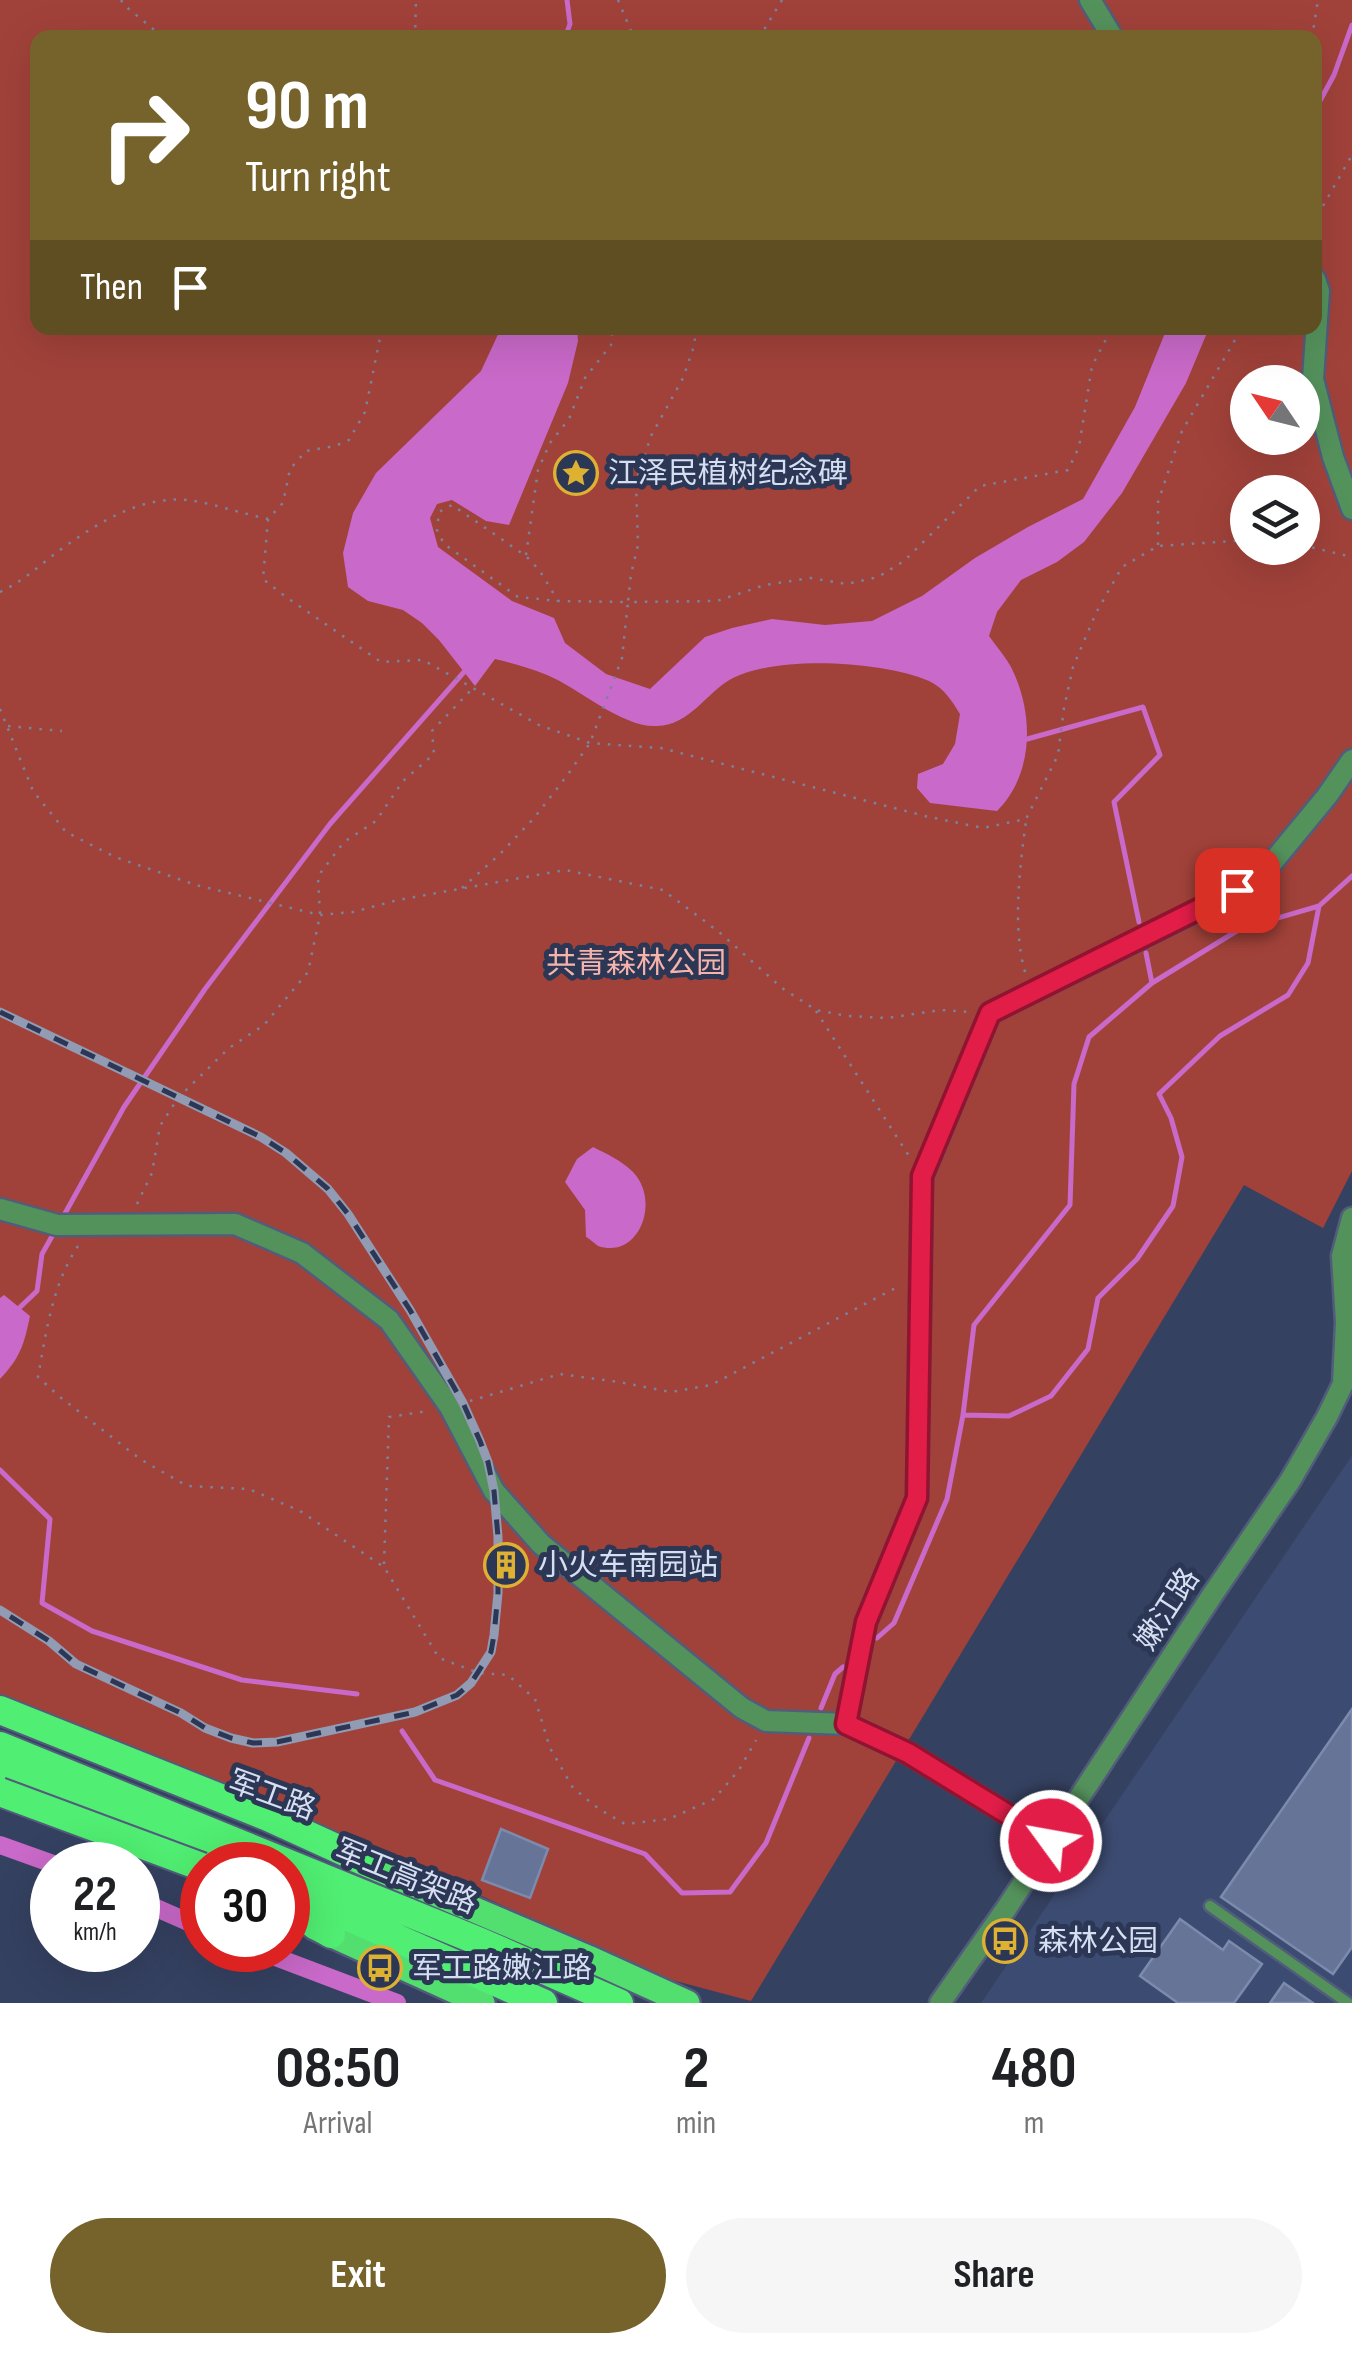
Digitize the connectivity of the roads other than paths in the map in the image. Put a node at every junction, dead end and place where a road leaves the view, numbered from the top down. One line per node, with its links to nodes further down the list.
1 (1090, 0): 2 (street)
2 (1108, 30)
3 (1316, 335): 4 (street)
4 (1352, 508)
5 (1352, 760): 10 (street)
6 (1, 1209): 10 (street)
7 (1352, 1218): 14 (street, 嫩江路)
8 (0, 1710): 17 (highway)
9 (0, 1721): 17 (main road, 军工路)
10 (846, 1724): 14 (street)
11 (0, 1746): 25 (highway, 军工高架路)
12 (0, 1770): 15 (highway)
13 (0, 1791): 16 (highway, bridge); 18 (main road)
14 (1051, 1841): 27 (street, 嫩江路)
15 (180, 1845)
16 (180, 1859)
17 (371, 1864): 26 (main road, 军工路)
18 (180, 1869)
19 (310, 1900): 24 (highway, 军工高架路)
20 (1210, 1906): 28 (lane)
21 (310, 1923): 22 (highway)
22 (332, 1934): 23 (main road)
23 (482, 2003)
24 (543, 2003)
25 (619, 2003)
26 (687, 2003)
27 (940, 2003)
28 (1348, 2003)

